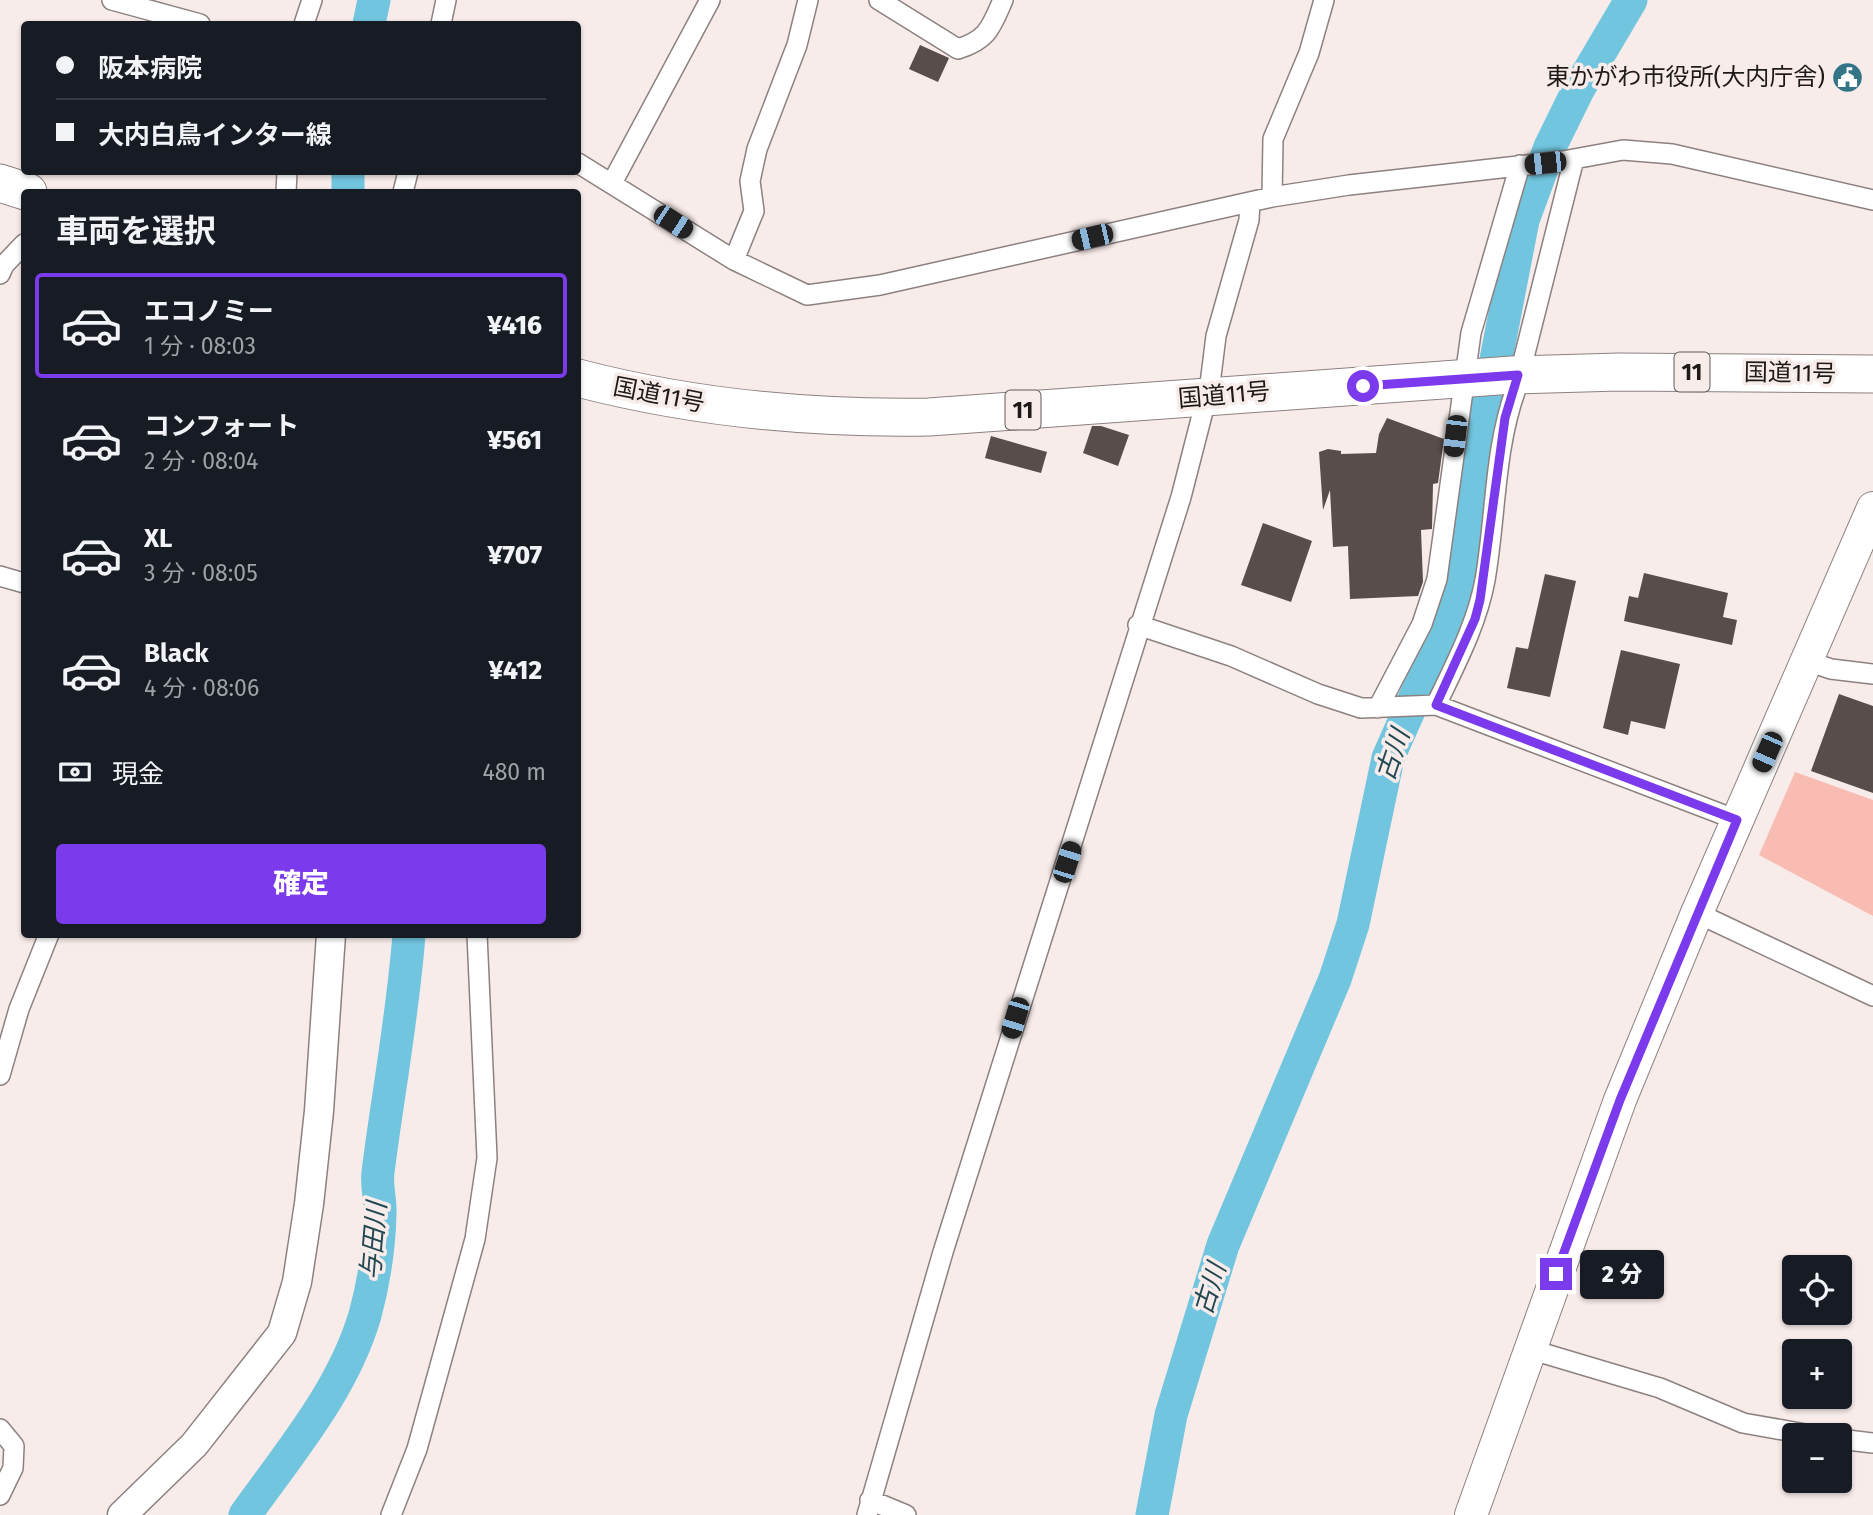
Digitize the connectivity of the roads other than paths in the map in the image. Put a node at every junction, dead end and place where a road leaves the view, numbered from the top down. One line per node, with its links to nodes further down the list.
1 (112, 0): 9 (street)
2 (312, 0): 10 (street)
3 (446, 0): 11 (street)
4 (710, 0): 16 (street)
5 (808, 0): 22 (street)
6 (879, 0): 7 (street)
7 (1003, 0)
8 (1324, 0): 18 (street)
9 (189, 21)
10 (305, 21)
11 (442, 21)
12 (1569, 160): 14 (street); 19 (street); 25 (street)
13 (581, 165): 16 (street)
14 (1523, 165): 18 (street); 26 (street)
15 (0, 183): 17 (highway)
16 (612, 183): 22 (street)
17 (21, 190)
18 (1272, 197): 20 (street)
19 (1873, 200)
20 (1250, 202): 22 (street); 28 (street)
21 (21, 248): 23 (street)
22 (734, 260)
23 (0, 274)
24 (1873, 374): 25 (highway, 国道11号 / 11)
25 (1515, 375): 26 (highway, 国道11号 / 11); 35 (street)
26 (1468, 378): 28 (highway, 国道11号 / 11); 36 (street)
27 (581, 380): 28 (highway, 国道11号 / 11)
28 (1206, 397): 32 (street)
29 (1873, 508): 33 (main road)
30 (0, 576): 31 (street)
31 (21, 582)
32 (1138, 625): 36 (street); 50 (street)
33 (1807, 661): 34 (street); 37 (main road)
34 (1873, 674)
35 (1432, 706): 36 (street); 37 (street)
36 (1383, 708)
37 (1737, 820): 38 (main road)
38 (1697, 913): 42 (street); 44 (main road)
39 (47, 938): 43 (street)
40 (331, 938): 51 (street)
41 (477, 938): 52 (street)
42 (1873, 996)
43 (0, 1075)
44 (1529, 1349): 46 (street); 54 (main road)
45 (0, 1429): 49 (street)
46 (1782, 1430)
47 (1852, 1441): 48 (street)
48 (1873, 1443)
49 (0, 1495)
50 (869, 1508): 53 (street)
51 (122, 1515)
52 (391, 1515)
53 (905, 1515)
54 (1471, 1515)

